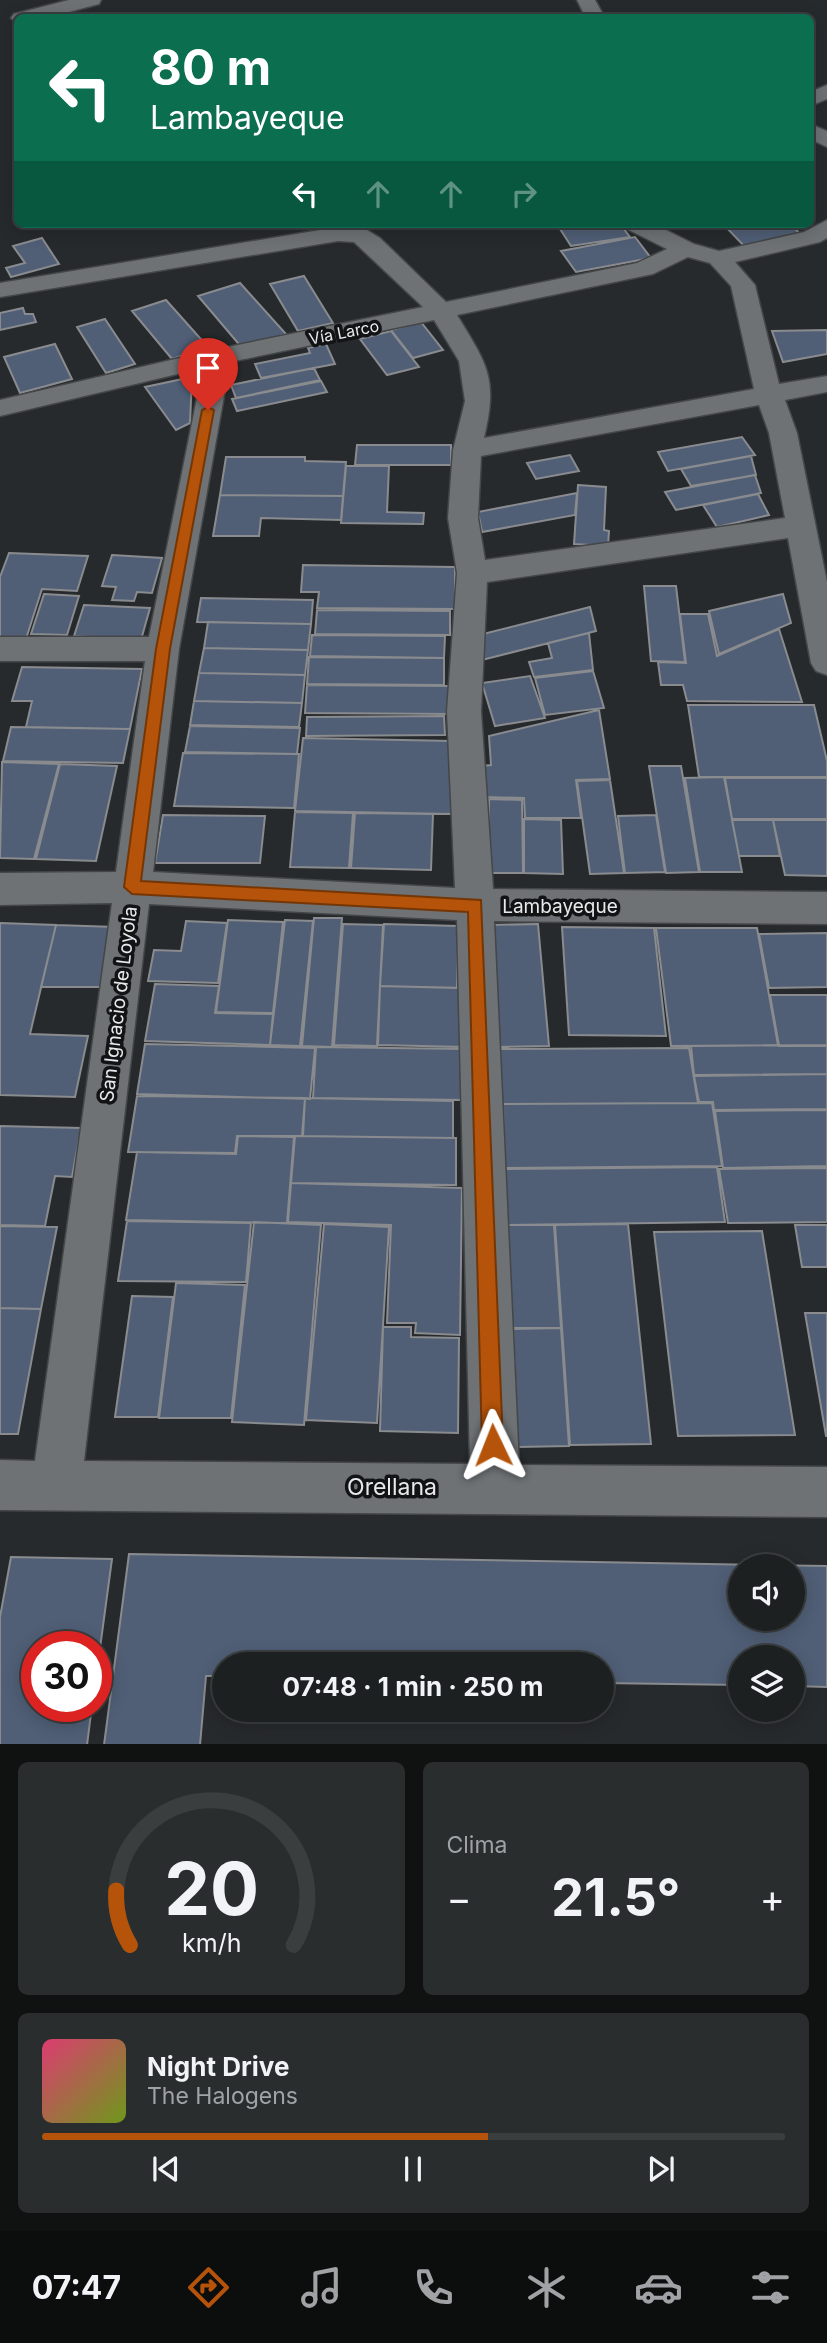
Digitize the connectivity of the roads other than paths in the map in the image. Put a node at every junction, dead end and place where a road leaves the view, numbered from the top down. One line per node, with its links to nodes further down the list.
1 (92, 0): 2 (street)
2 (36, 14)
3 (827, 227): 6 (street)
4 (643, 228): 5 (street)
5 (686, 249): 6 (street); 8 (street, Vía Larco)
6 (719, 258): 11 (street)
7 (0, 290): 8 (street)
8 (442, 312): 9 (street, Vía Larco); 13 (street)
9 (218, 357): 12 (street, Vía Larco); 17 (street, San Ignacio de Loyola)
10 (827, 384): 11 (street)
11 (769, 396): 13 (street); 14 (street)
12 (0, 408)
13 (467, 450): 15 (street)
14 (801, 526): 15 (street); 18 (street)
15 (472, 573): 21 (street)
16 (0, 649): 17 (street)
17 (163, 649): 19 (street, San Ignacio de Loyola)
18 (825, 655)
19 (132, 887): 20 (street, Lambayeque); 21 (street, Lambayeque); 24 (street, San Ignacio de Loyola)
20 (0, 889)
21 (475, 905): 22 (street, Lambayeque); 25 (street)
22 (827, 908)
23 (0, 1485): 24 (street, Orellana)
24 (57, 1487): 25 (street, Orellana)
25 (495, 1487): 26 (street, Orellana)
26 (827, 1492)

